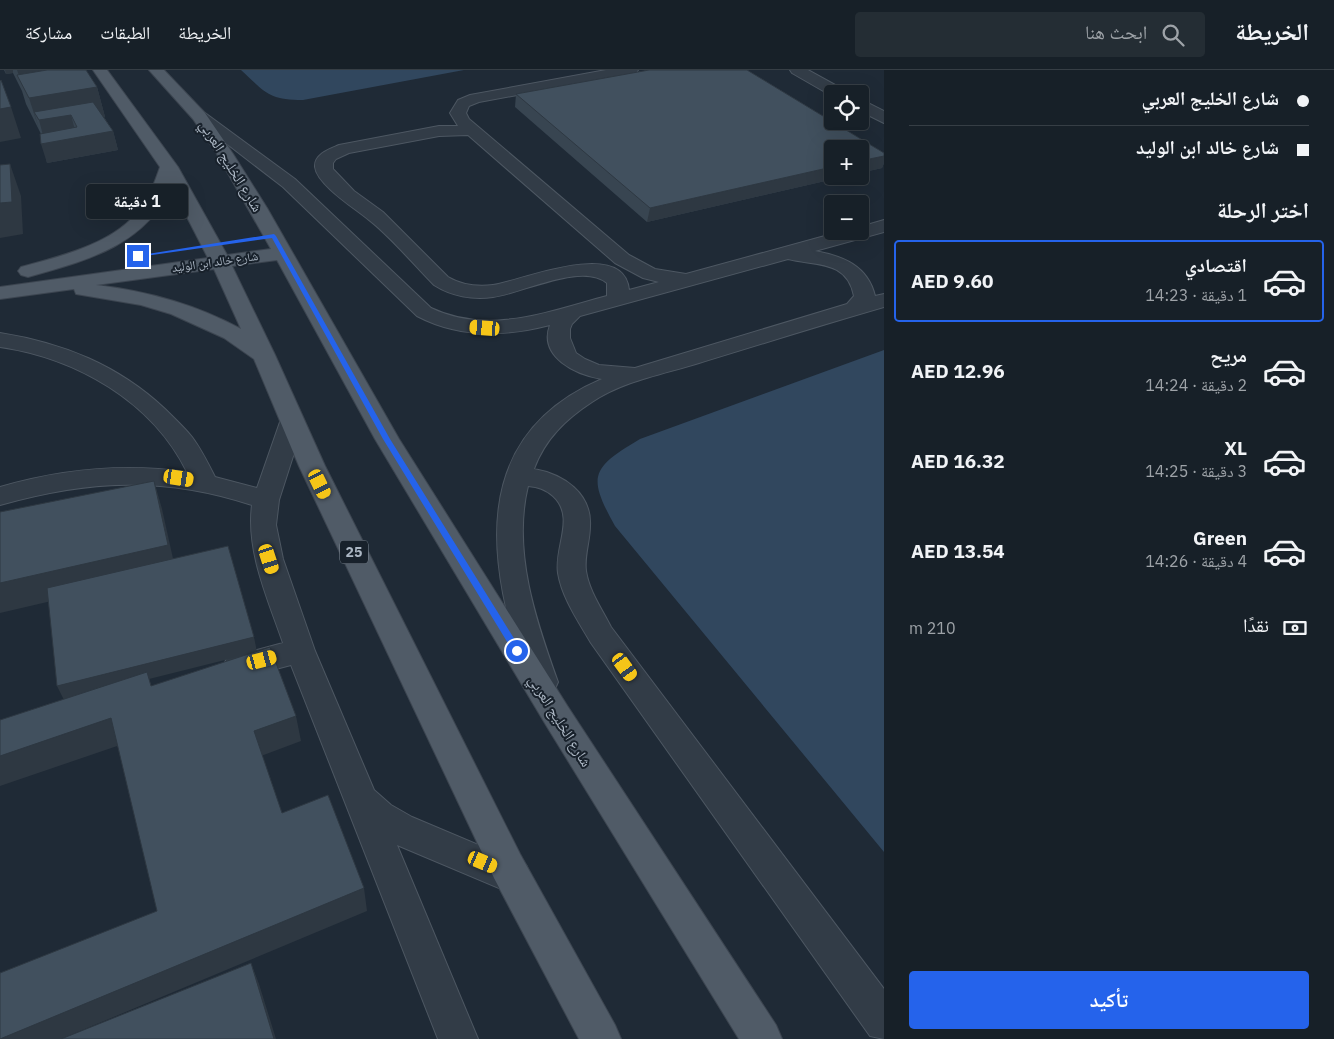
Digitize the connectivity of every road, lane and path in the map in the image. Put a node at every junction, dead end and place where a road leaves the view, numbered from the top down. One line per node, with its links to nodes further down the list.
1 (100, 70): 10 (main road, 25)
2 (156, 70): 7 (main road, شارع الخليج العربي)
3 (631, 70): 9 (lane)
4 (797, 70): 5 (lane)
5 (824, 85)
6 (869, 109): 8 (lane)
7 (200, 116): 12 (main road, شارع الخليج العربي); 22 (lane)
8 (884, 118)
9 (472, 130): 17 (lane); 19 (lane)
10 (169, 167): 13 (main road, 25); 16 (main road)
11 (884, 226): 14 (lane)
12 (278, 244): 13 (main road, شارع خالد ابن الوليد); 33 (main road, شارع الخليج العربي)
13 (216, 253): 16 (main road, شارع خالد ابن الوليد); 24 (main road, 25)
14 (778, 255): 17 (lane); 21 (lane)
15 (0, 275): 16 (main road, شارع خالد ابن الوليد)
16 (30, 279): 18 (main road, شارع خالد ابن الوليد); 24 (main road)
17 (686, 280): 19 (lane)
18 (0, 293)
19 (616, 299): 22 (lane)
20 (884, 300): 21 (lane)
21 (854, 308): 25 (lane)
22 (572, 312): 25 (lane)
23 (0, 340): 28 (lane)
24 (264, 355): 26 (main road, 25)
25 (651, 371): 27 (lane)
26 (292, 422): 30 (lane); 35 (main road, 25)
27 (517, 476): 33 (lane); 36 (lane)
28 (205, 482): 29 (lane); 30 (lane)
29 (0, 496)
30 (266, 500): 31 (lane)
31 (300, 651): 32 (lane); 34 (lane)
32 (213, 673)
33 (557, 716): 39 (main road, شارع الخليج العربي)
34 (361, 800): 35 (lane); 37 (lane)
35 (514, 877): 38 (main road, 25)
36 (884, 1022)
37 (458, 1039)
38 (601, 1039)
39 (762, 1039)

